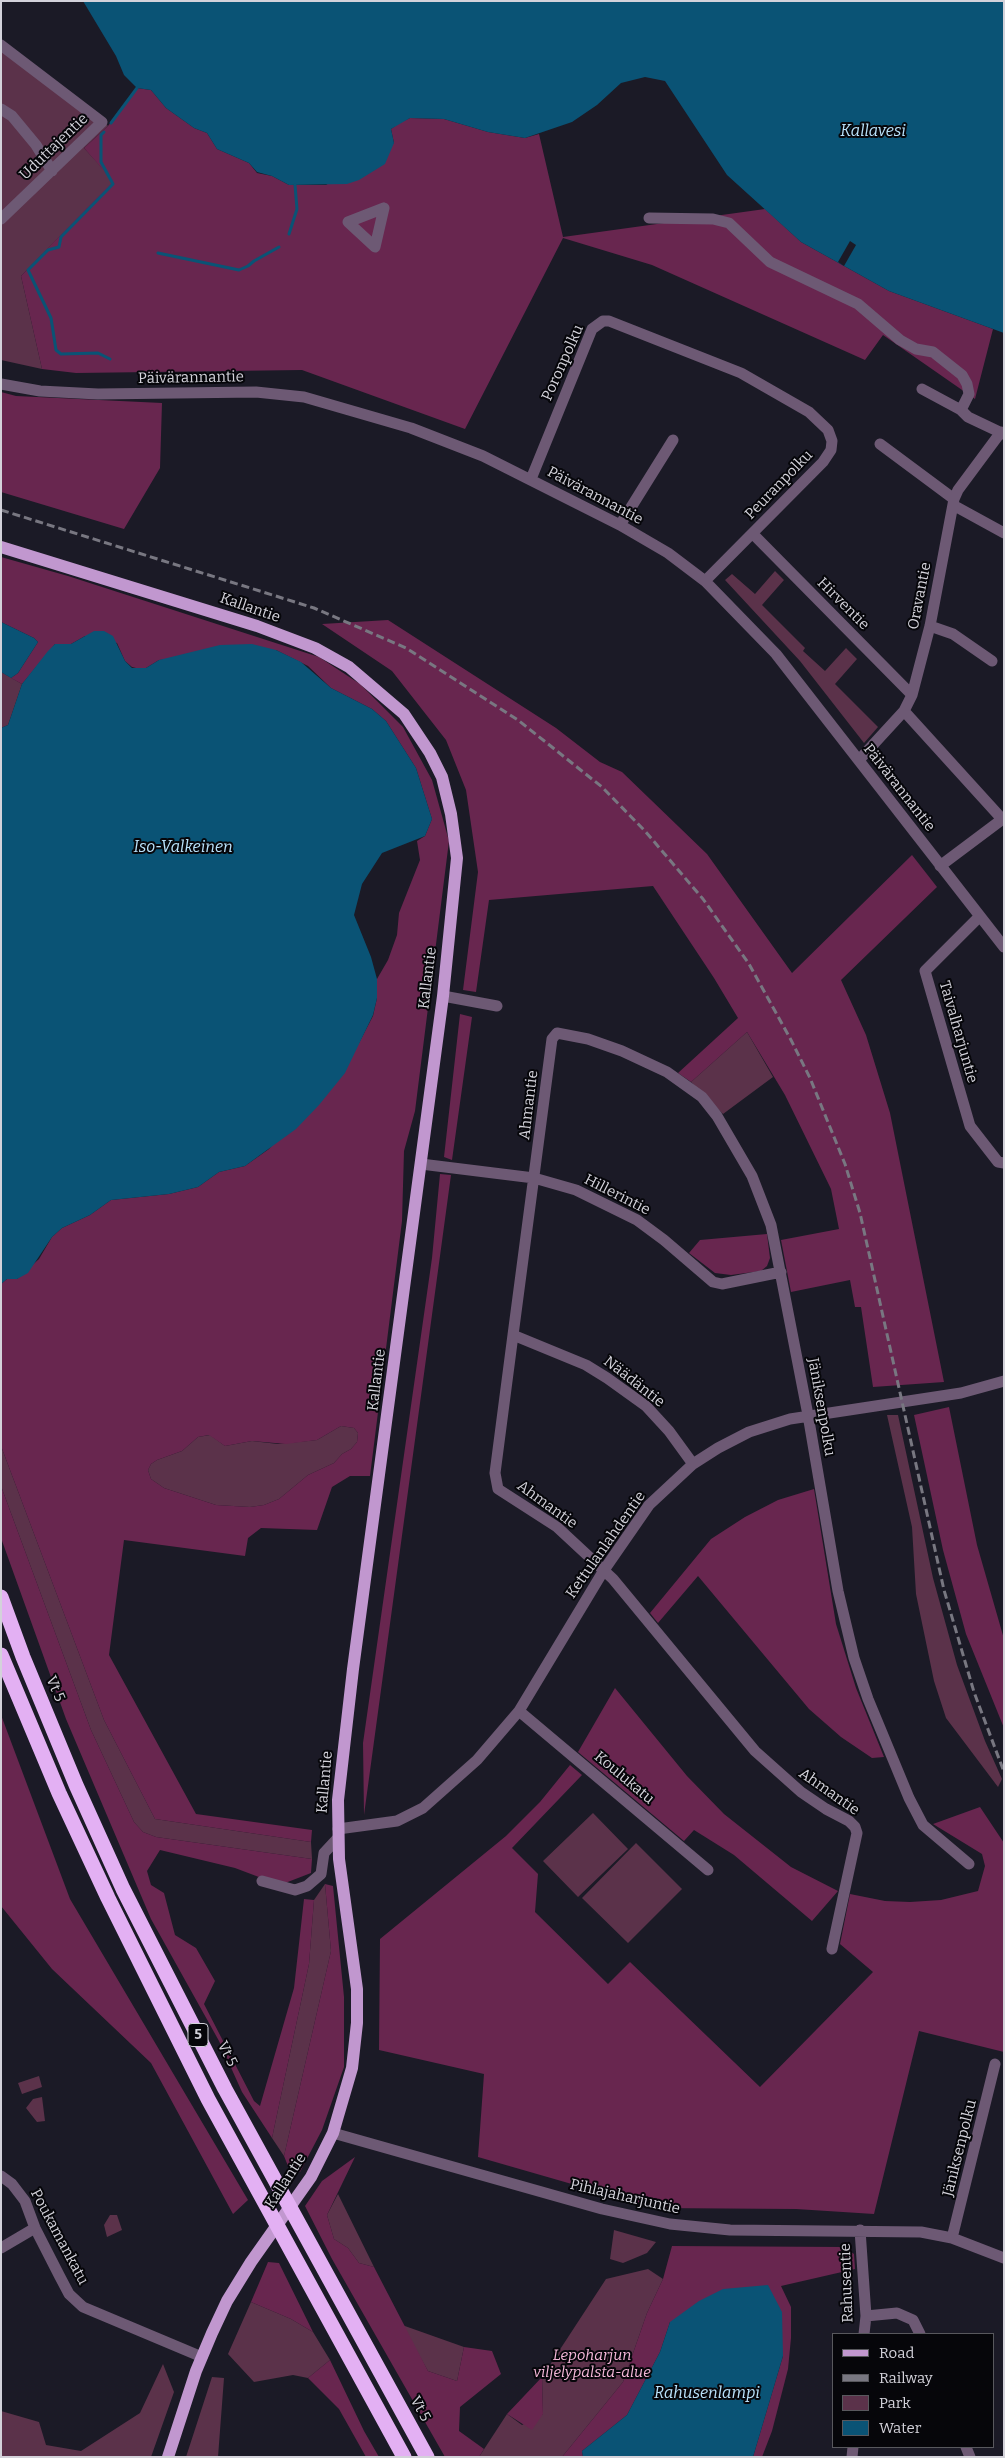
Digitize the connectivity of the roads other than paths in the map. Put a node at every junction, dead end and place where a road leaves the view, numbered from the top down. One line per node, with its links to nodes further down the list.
1 (1, 45): 3 (street, Uduttajentie)
2 (1, 109): 3 (street)
3 (52, 171): 4 (street, Uduttajentie)
4 (1, 218)
5 (649, 218): 9 (street)
6 (718, 364): 13 (street, Poronpolku); 17 (street, Peuranpolku)
7 (1, 384): 13 (street, Päivärannantie)
8 (922, 389): 9 (street)
9 (961, 410): 10 (street)
10 (1002, 433): 14 (street, Oravantie)
11 (673, 440): 15 (street)
12 (880, 444): 14 (street)
13 (530, 479): 15 (street, Päivärannantie)
14 (953, 502): 16 (street); 20 (street, Oravantie)
15 (620, 525): 19 (street, Päivärannantie)
16 (1004, 533)
17 (753, 534): 19 (street, Peuranpolku); 22 (street, Hirventie)
18 (1, 547): 29 (main road, Kallantie)
19 (704, 582): 24 (street, Päivärannantie)
20 (930, 626): 21 (street); 22 (street, Oravantie)
21 (992, 661)
22 (912, 695): 23 (street, Oravantie)
23 (904, 711): 24 (street, Oravantie); 25 (street)
24 (858, 760): 26 (street, Päivärannantie)
25 (1003, 818): 26 (street)
26 (940, 866): 27 (street, Päivärannantie)
27 (979, 916): 28 (street, Päivärannantie); 32 (street, Taivalharjuntie)
28 (1004, 947)
29 (443, 996): 30 (street); 33 (main road, Kallantie)
30 (497, 1006)
31 (557, 1033): 34 (street, Ahmantie); 35 (street, Jäniksenpolku)
32 (1004, 1162)
33 (421, 1164): 34 (street, Hillerintie); 44 (main road, Kallantie)
34 (534, 1178): 35 (street, Hillerintie); 36 (street, Ahmantie)
35 (781, 1272): 38 (street, Jäniksenpolku)
36 (513, 1335): 39 (street, Näädäntie); 40 (street, Ahmantie)
37 (1004, 1381): 38 (street, Kettulanlahdentie)
38 (808, 1415): 39 (street, Kettulanlahdentie); 45 (street, Jäniksenpolku)
39 (693, 1464): 40 (street, Kettulanlahdentie)
40 (604, 1570): 43 (street, Kettulanlahdentie); 48 (street, Ahmantie)
41 (1, 1597): 63 (highway, Vt 5 / 5)
42 (1, 1655): 62 (highway, 5)
43 (519, 1711): 44 (street, Kettulanlahdentie); 46 (street, Koulukatu)
44 (338, 1834): 47 (street); 50 (main road, Kallantie)
45 (969, 1864)
46 (708, 1870)
47 (262, 1881)
48 (832, 1949)
49 (996, 2064): 54 (street, Jäniksenpolku)
50 (333, 2133): 53 (street, Pihlajaharjuntie); 60 (main road, Kallantie)
51 (1, 2176): 52 (street, Poukamankatu)
52 (35, 2228): 55 (street); 60 (street, Poukamankatu)
53 (860, 2230): 54 (street, Pihlajaharjuntie); 57 (street, Rahusentie)
54 (952, 2238): 56 (street, Pihlajaharjuntie)
55 (1, 2248)
56 (1004, 2258)
57 (866, 2316): 58 (street, Rahusentie); 59 (street)
58 (864, 2333)
59 (920, 2333)
60 (202, 2357): 61 (main road, Kallantie)
61 (168, 2457)
62 (404, 2457)
63 (426, 2457)

